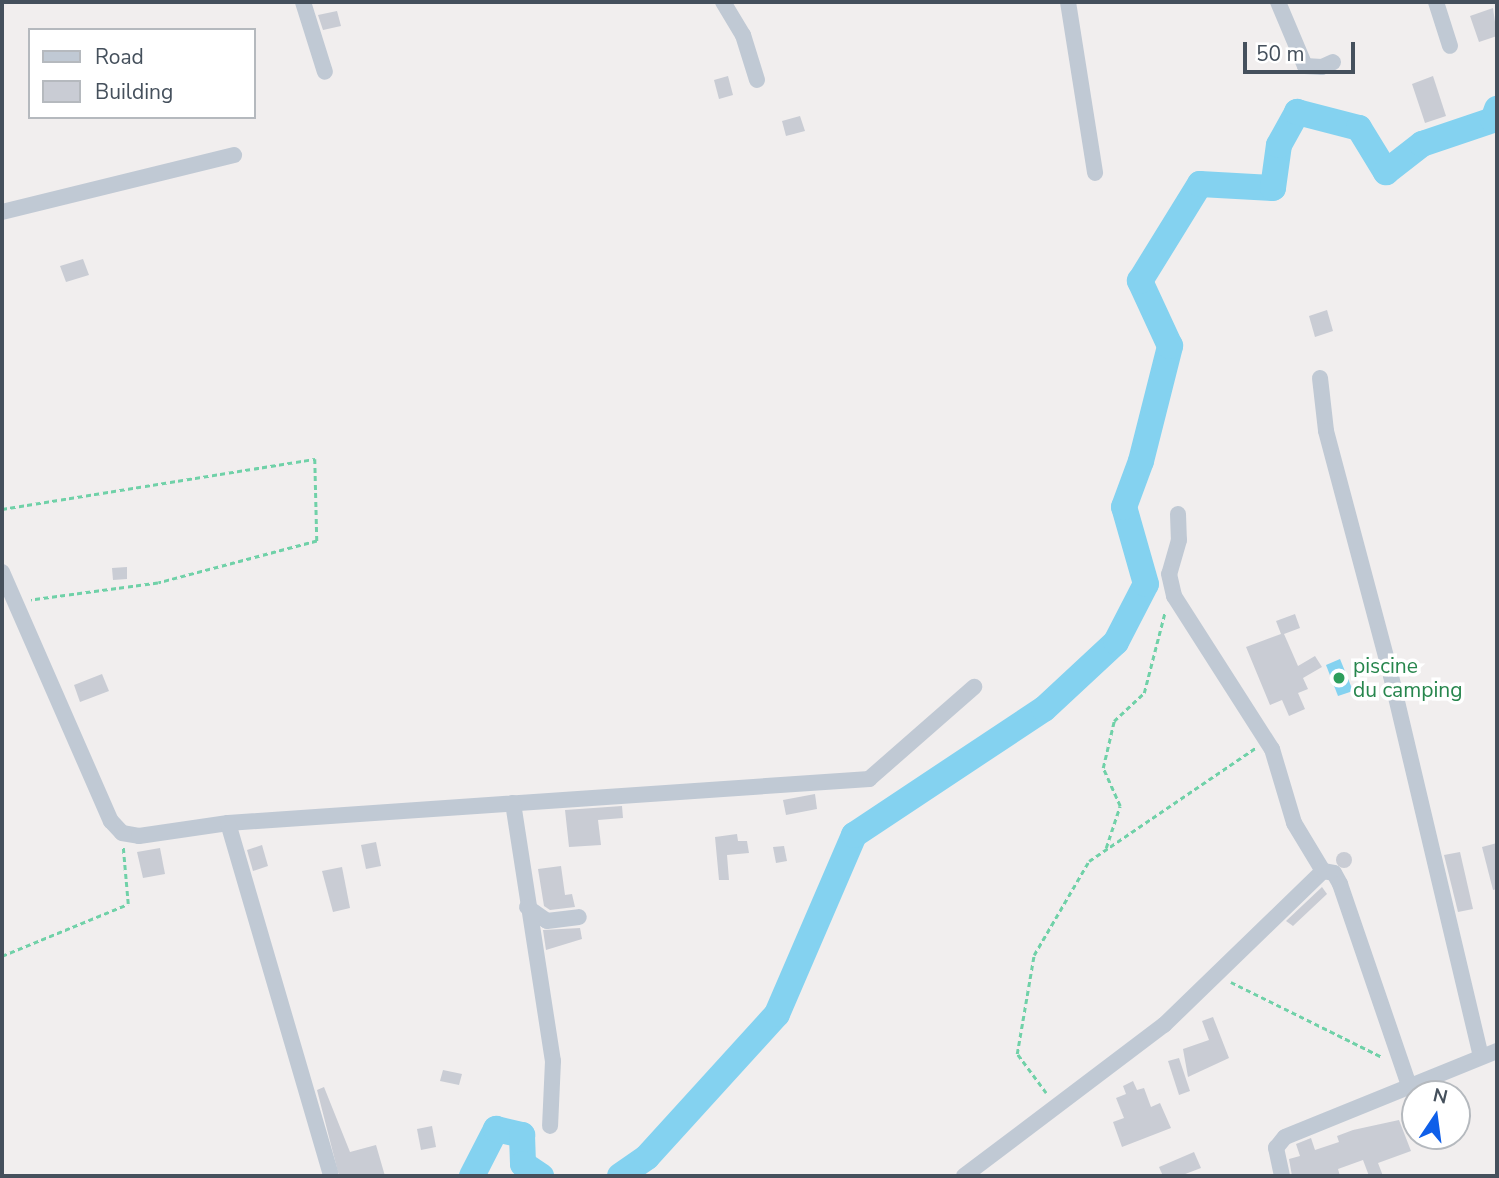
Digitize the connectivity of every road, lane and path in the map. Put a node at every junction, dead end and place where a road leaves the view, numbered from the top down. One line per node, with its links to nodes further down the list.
1 (303, 2): 8 (street)
2 (723, 2): 9 (street)
3 (1068, 2): 11 (street)
4 (1278, 2): 7 (street)
5 (1436, 2): 6 (street)
6 (1450, 46)
7 (1333, 61)
8 (325, 72)
9 (757, 80)
10 (234, 155): 12 (street)
11 (1095, 173)
12 (2, 212)
13 (1320, 378): 31 (street)
14 (2, 509): 17 (path)
15 (1178, 514): 20 (street)
16 (2, 572): 17 (street)
17 (14, 603): 23 (street)
18 (1166, 608): 24 (path)
19 (974, 687): 21 (street)
20 (1266, 740): 24 (path); 25 (street)
21 (513, 803): 22 (street); 26 (street)
22 (228, 823): 23 (street); 38 (street)
23 (122, 834): 28 (path)
24 (1105, 850): 36 (path)
25 (1323, 871): 29 (street); 32 (street)
26 (527, 907): 27 (street); 37 (street)
27 (579, 918)
28 (2, 956)
29 (1219, 975): 32 (path); 36 (street)
30 (1497, 1051): 31 (street)
31 (1481, 1057): 34 (street)
32 (1402, 1067): 33 (street)
33 (1407, 1080)
34 (1424, 1080)
35 (1401, 1089): 40 (street)
36 (1056, 1107): 39 (street)
37 (551, 1126)
38 (330, 1172)
39 (964, 1176)
40 (1282, 1176)

